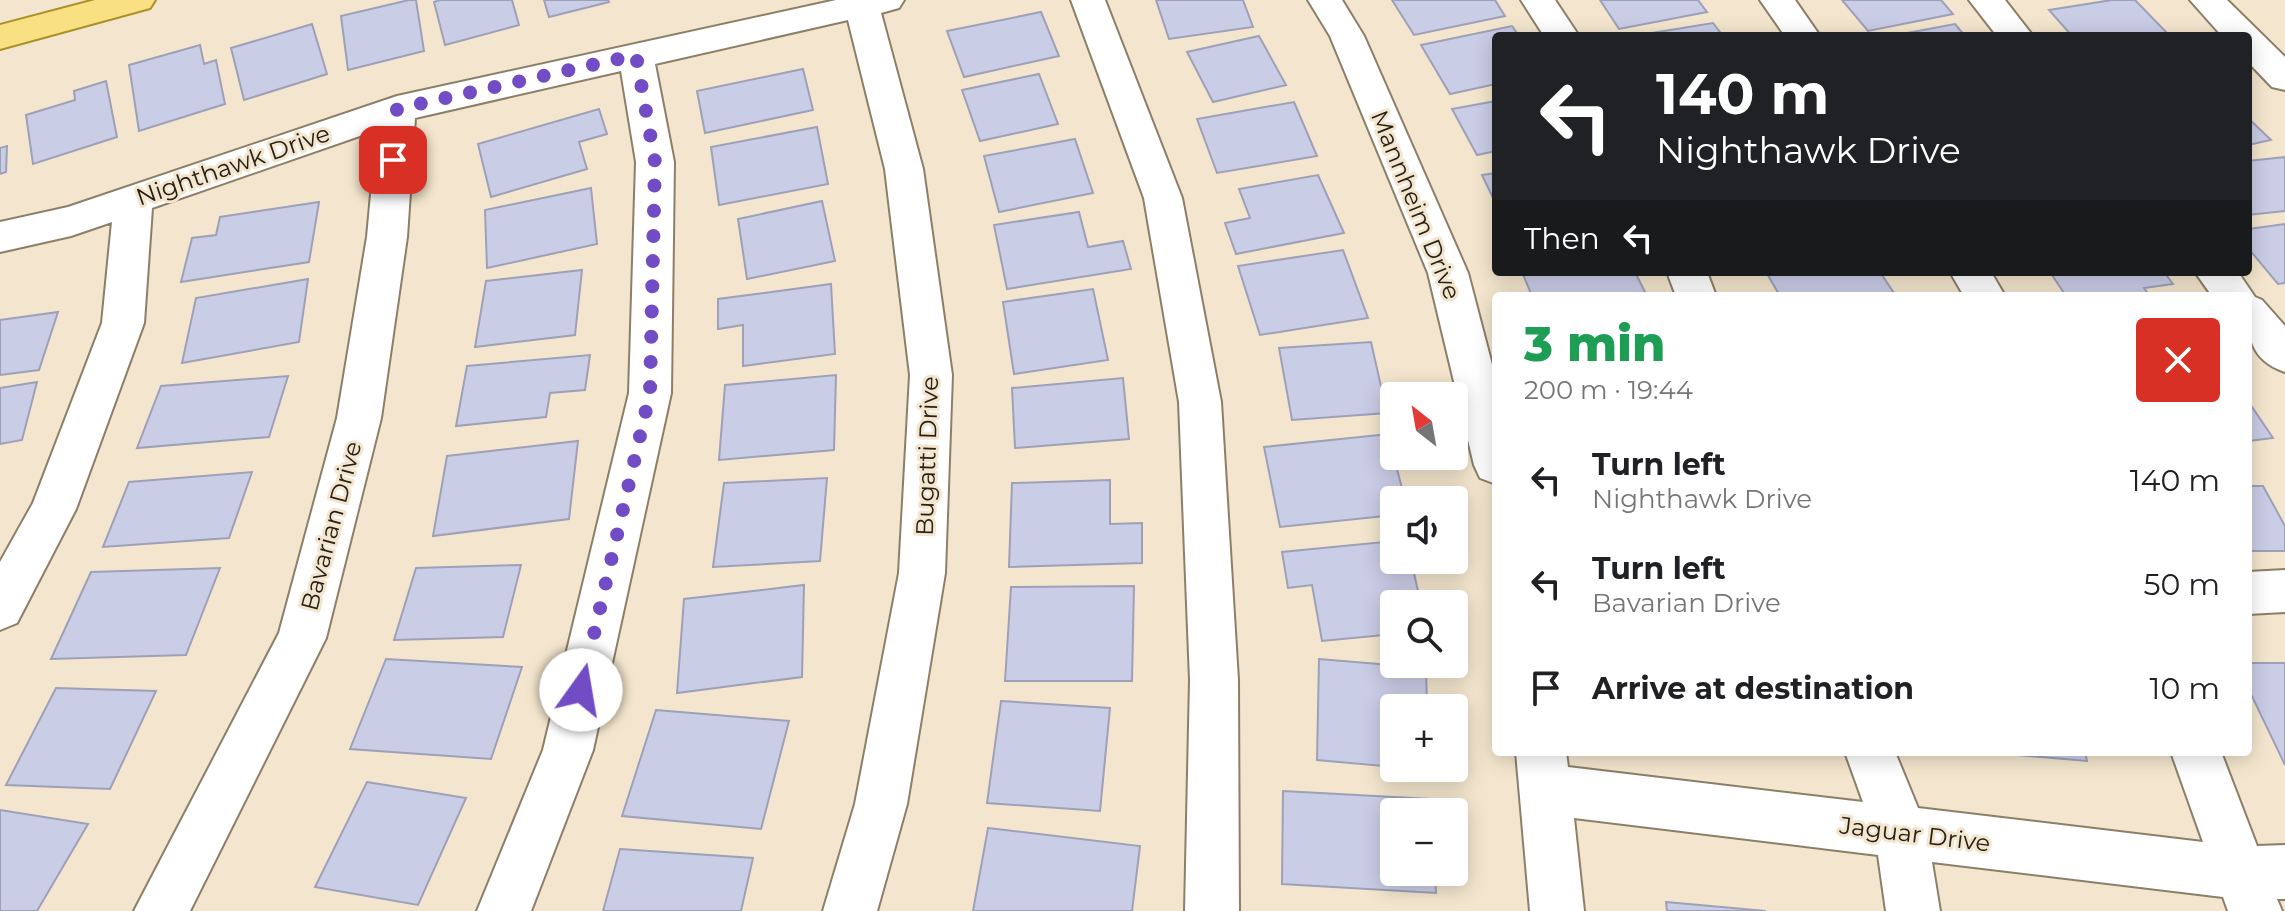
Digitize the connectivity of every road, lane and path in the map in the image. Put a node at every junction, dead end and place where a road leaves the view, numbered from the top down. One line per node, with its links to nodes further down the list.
1 (138, 0): 13 (main road)
2 (1088, 0): 36 (street)
3 (1325, 0): 24 (street, Mannheim Drive)
4 (1538, 0): 9 (street)
5 (1777, 0): 10 (street)
6 (1986, 0): 11 (street)
7 (2207, 0): 12 (street)
8 (870, 1): 15 (street, Nighthawk Drive); 35 (street, Bugatti Drive)
9 (1559, 32)
10 (1800, 32)
11 (2013, 32)
12 (2239, 32)
13 (0, 37)
14 (2252, 45): 16 (street)
15 (636, 55): 17 (street, Nighthawk Drive); 34 (street)
16 (2285, 78)
17 (397, 109): 18 (street, Nighthawk Drive); 33 (street, Bavarian Drive)
18 (133, 199): 19 (street, Nighthawk Drive); 27 (street)
19 (0, 237)
20 (2218, 276): 21 (street)
21 (2232, 292)
22 (2252, 316): 23 (street)
23 (2285, 355)
24 (1492, 449)
25 (2285, 591): 26 (street)
26 (2252, 593)
27 (0, 608)
28 (1872, 756): 31 (street)
29 (2198, 756): 32 (street)
30 (1542, 770): 31 (street, Jaguar Drive); 37 (street)
31 (1901, 832): 32 (street, Jaguar Drive); 38 (street)
32 (2261, 885)
33 (161, 911)
34 (504, 911)
35 (850, 911)
36 (1212, 911)
37 (1557, 911)
38 (1913, 911)

